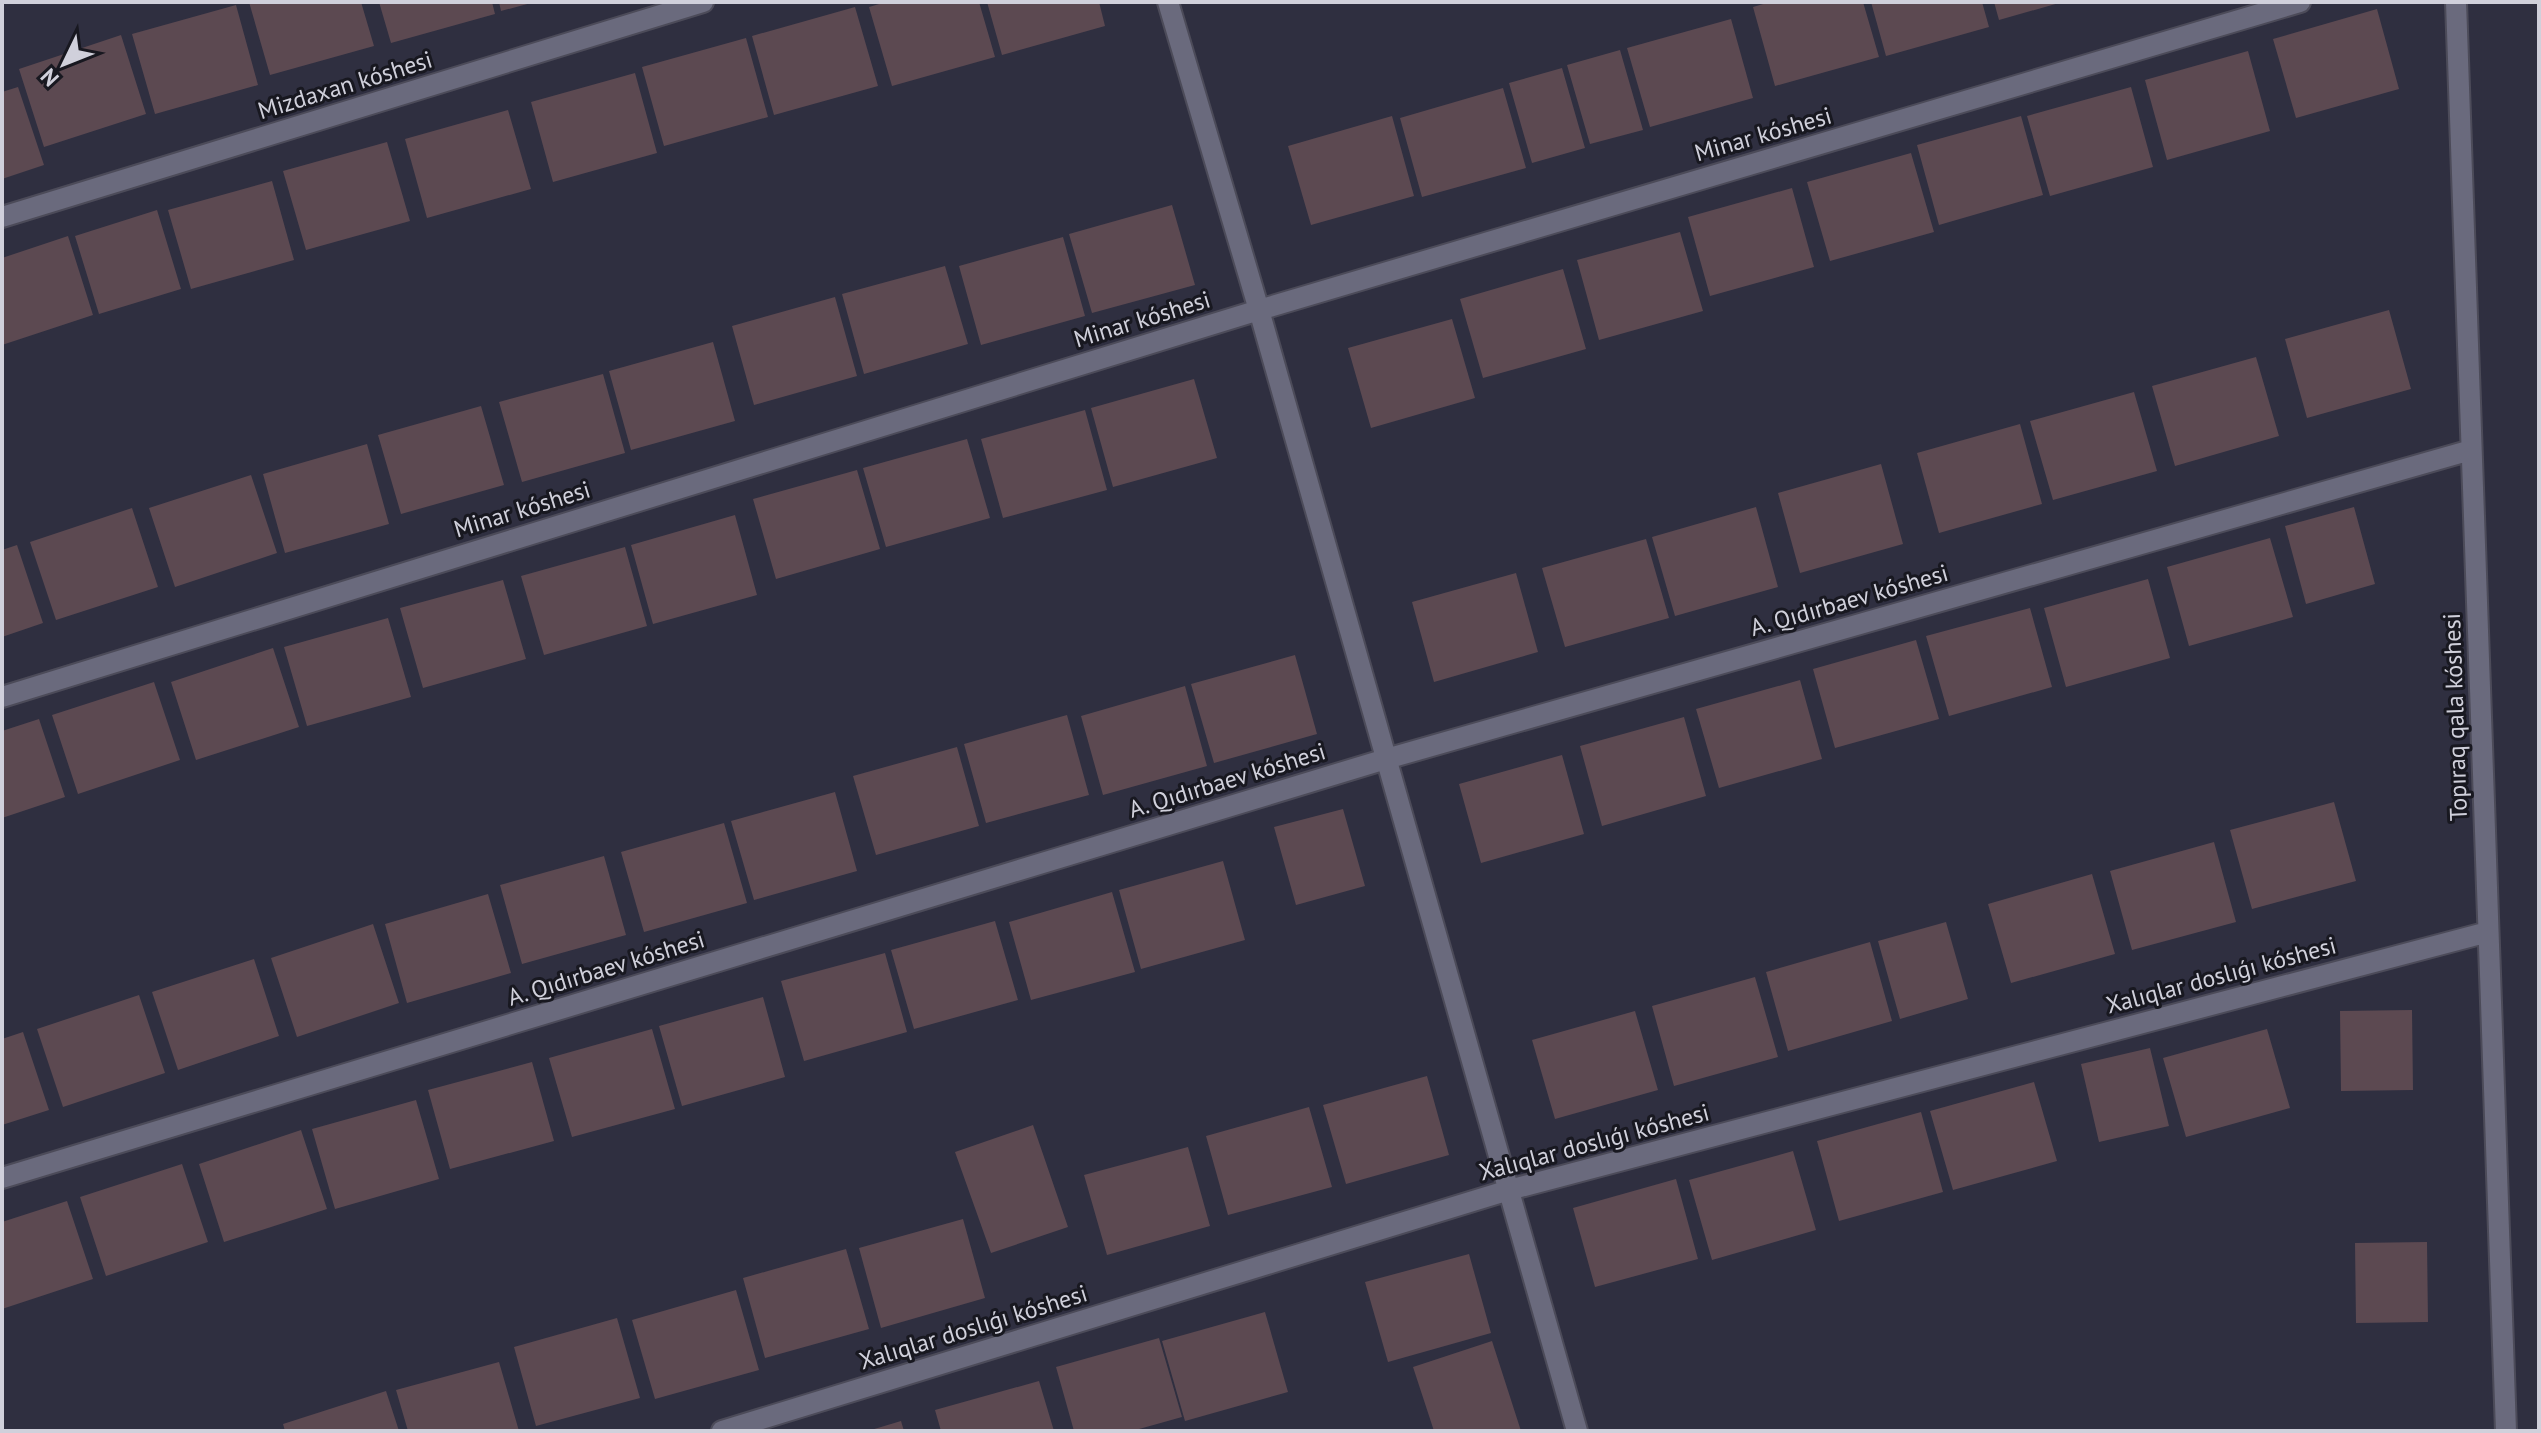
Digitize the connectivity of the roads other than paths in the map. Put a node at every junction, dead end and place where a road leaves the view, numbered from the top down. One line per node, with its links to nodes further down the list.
1 (703, 2): 5 (street, Mizdaxan kóshesi)
2 (1168, 2): 6 (street)
3 (2300, 2): 6 (street, Minar kóshesi)
4 (2456, 2): 7 (street, Topıraq qala kóshesi)
5 (2, 217)
6 (1259, 310): 8 (street, Minar kóshesi); 9 (street)
7 (2471, 450): 9 (street, A. Qıdırbaev kóshesi); 10 (street, Topıraq qala kóshesi)
8 (2, 697)
9 (1386, 759): 11 (street, A. Qıdırbaev kóshesi); 12 (street)
10 (2488, 932): 12 (street, Xalıqlar doslıǵı kóshesi); 15 (street, Topıraq qala kóshesi)
11 (2, 1178)
12 (1509, 1190): 13 (street, Xalıqlar doslıǵı kóshesi); 14 (street)
13 (722, 1431)
14 (1577, 1431)
15 (2506, 1431)

